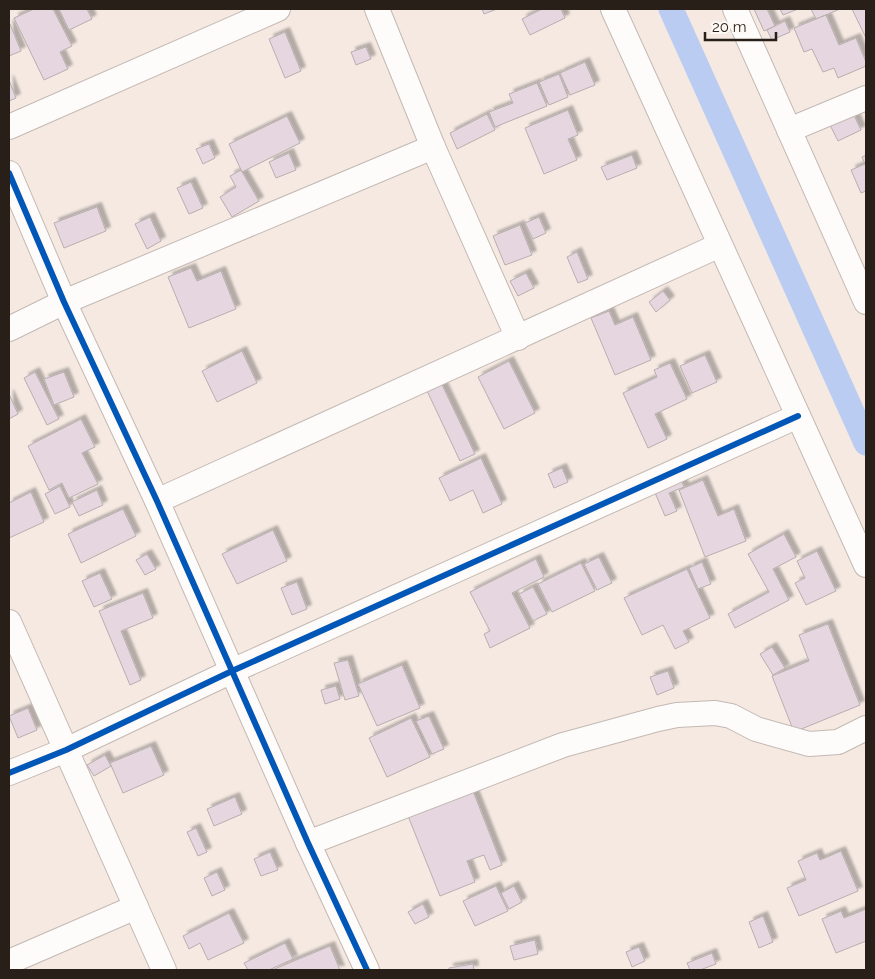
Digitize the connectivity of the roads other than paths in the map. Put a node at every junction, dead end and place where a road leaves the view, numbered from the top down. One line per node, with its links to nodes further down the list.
1 (278, 9): 6 (street)
2 (376, 9): 8 (street)
3 (613, 9): 10 (street)
4 (735, 9): 7 (street)
5 (866, 98): 7 (street)
6 (9, 128)
7 (790, 130): 12 (street)
8 (434, 147): 11 (street); 14 (street)
9 (9, 173): 11 (street)
10 (720, 245): 14 (street); 15 (street)
11 (64, 302): 13 (street); 16 (street)
12 (866, 302)
13 (9, 328)
14 (518, 338): 16 (street)
15 (798, 416): 17 (street); 19 (street)
16 (157, 501): 19 (street)
17 (866, 565)
18 (9, 622): 21 (street)
19 (232, 671): 21 (street); 23 (street)
20 (866, 728): 23 (street)
21 (66, 750): 22 (street); 24 (street)
22 (9, 773)
23 (308, 843): 27 (street)
24 (136, 907): 25 (street); 26 (street)
25 (9, 962)
26 (164, 970)
27 (367, 970)

